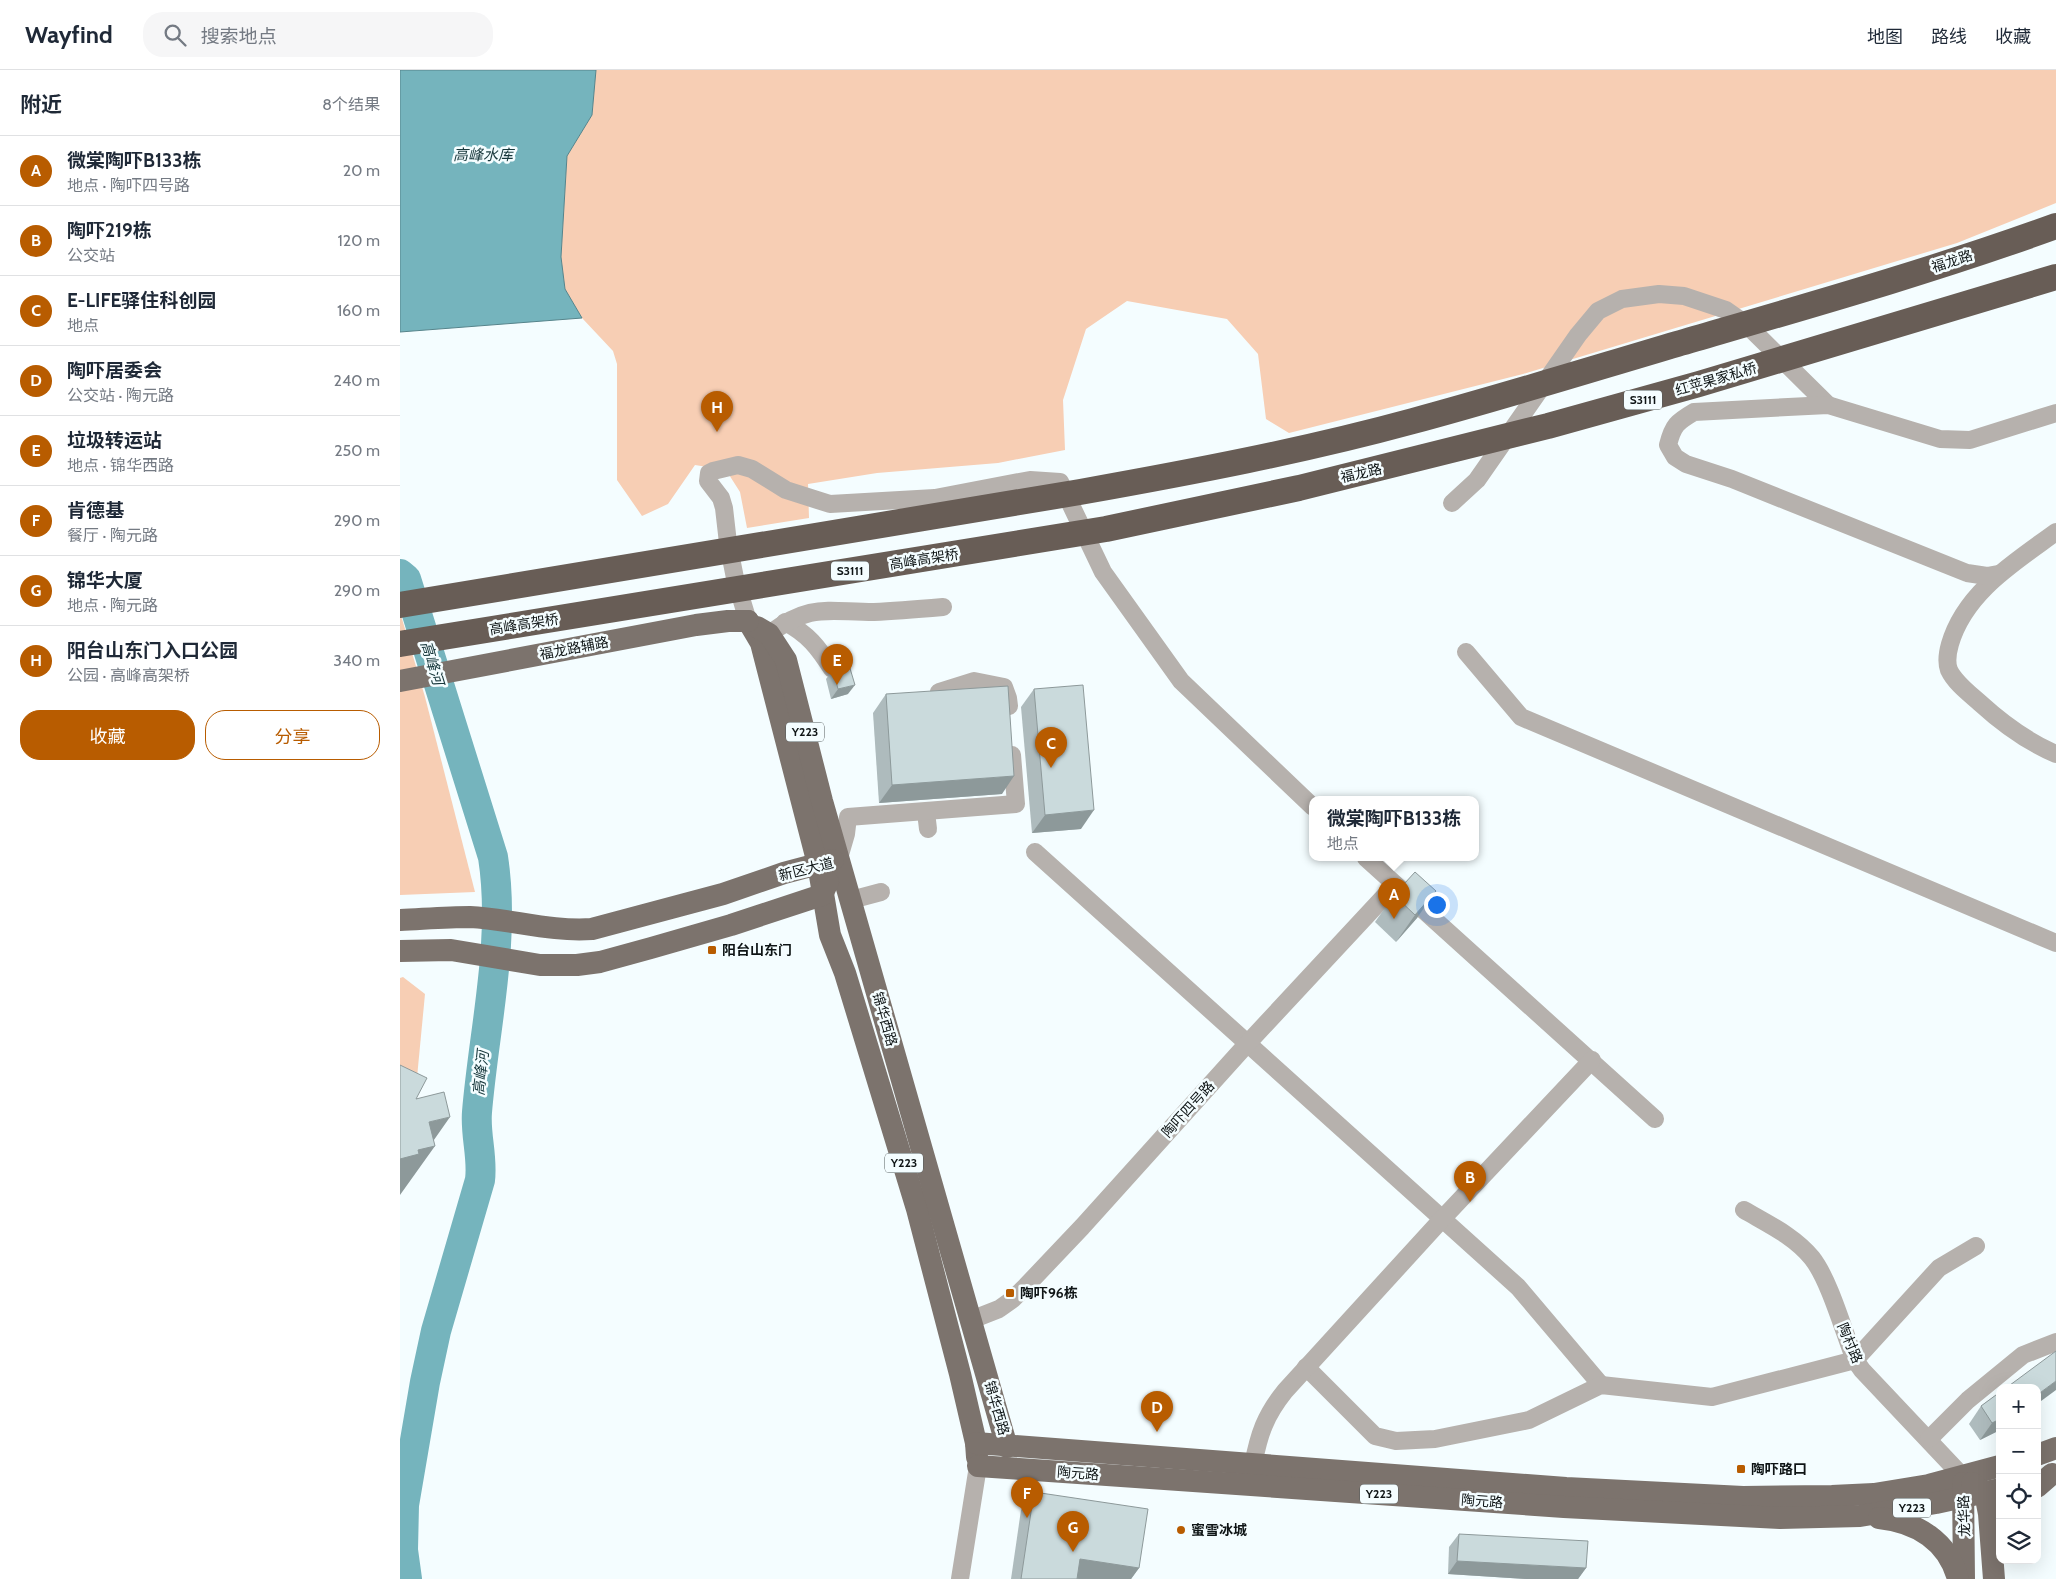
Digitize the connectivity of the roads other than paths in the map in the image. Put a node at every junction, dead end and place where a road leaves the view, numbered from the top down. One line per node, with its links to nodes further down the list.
1 (2056, 226): 10 (highway, 福龙路)
2 (2056, 277): 5 (highway, 红苹果家私桥 / S3111)
3 (1828, 405): 4 (street); 7 (street); 9 (street)
4 (2056, 414)
5 (1424, 458): 6 (highway, 福龙路 / S3111)
6 (1299, 488): 14 (highway, 高峰高架桥 / S3111)
7 (1452, 502)
8 (2056, 532): 9 (street)
9 (1998, 574): 19 (street)
10 (400, 605)
11 (943, 607): 13 (street)
12 (748, 621): 13 (main road, 锦华西路 / Y223); 17 (main road, 福龙路辅路); 20 (street); 24 (main road, 锦华西路 / Y223)
13 (777, 628): 16 (street); 24 (main road, 锦华西路 / Y223)
14 (400, 644)
15 (1466, 652): 33 (street)
16 (832, 668)
17 (400, 681)
18 (939, 692): 21 (street)
19 (2056, 754)
20 (1309, 803)
21 (926, 812): 22 (street); 24 (street)
22 (928, 830)
23 (1036, 852): 35 (street)
24 (828, 861): 28 (main road, 新区大道); 29 (main road, 新区大道); 30 (main road, 锦华西路 / Y223)
25 (1369, 861): 26 (street)
26 (1395, 885): 35 (street, 陶吓四号路); 36 (street)
27 (881, 892): 30 (street)
28 (723, 894): 31 (main road, 新区大道); 32 (main road)
29 (822, 895): 32 (main road); 47 (main road, 锦华西路 / Y223)
30 (851, 900): 41 (main road, 锦华西路 / Y223)
31 (400, 920)
32 (731, 925): 34 (main road)
33 (2056, 943)
34 (400, 951)
35 (1247, 1044): 39 (street); 41 (street, 陶吓四号路)
36 (1592, 1060): 37 (street); 39 (street)
37 (1655, 1119)
38 (1744, 1210): 43 (street, 陶村路)
39 (1442, 1218): 44 (street); 45 (street)
40 (1976, 1246): 43 (street)
41 (971, 1320): 48 (main road, 锦华西路 / Y223)
42 (2056, 1342): 46 (street)
43 (1855, 1360): 45 (street); 46 (street, 陶村路)
44 (1306, 1367): 45 (street); 51 (street)
45 (1601, 1385)
46 (1929, 1439): 54 (street, 陶村路)
47 (976, 1443): 48 (main road, 陶元路 / Y223); 52 (main road, 锦华西路 / Y223)
48 (1008, 1447): 51 (main road, 陶元路 / Y223); 52 (main road, 锦华西路)
49 (2056, 1448): 50 (main road)
50 (2041, 1454)
51 (1253, 1465): 54 (main road, 陶元路 / Y223)
52 (978, 1466): 56 (main road, 陶元路 / Y223); 58 (street)
53 (1996, 1468): 54 (main road)
54 (1963, 1487): 55 (main road, 龙华路); 56 (main road, 陶元路 / Y223); 60 (main road, 龙华路)
55 (1992, 1491): 61 (main road, 龙华路)
56 (1860, 1516): 59 (main road)
57 (1998, 1564): 61 (main road)
58 (960, 1579)
59 (1958, 1579)
60 (1964, 1579)
61 (1995, 1579)

